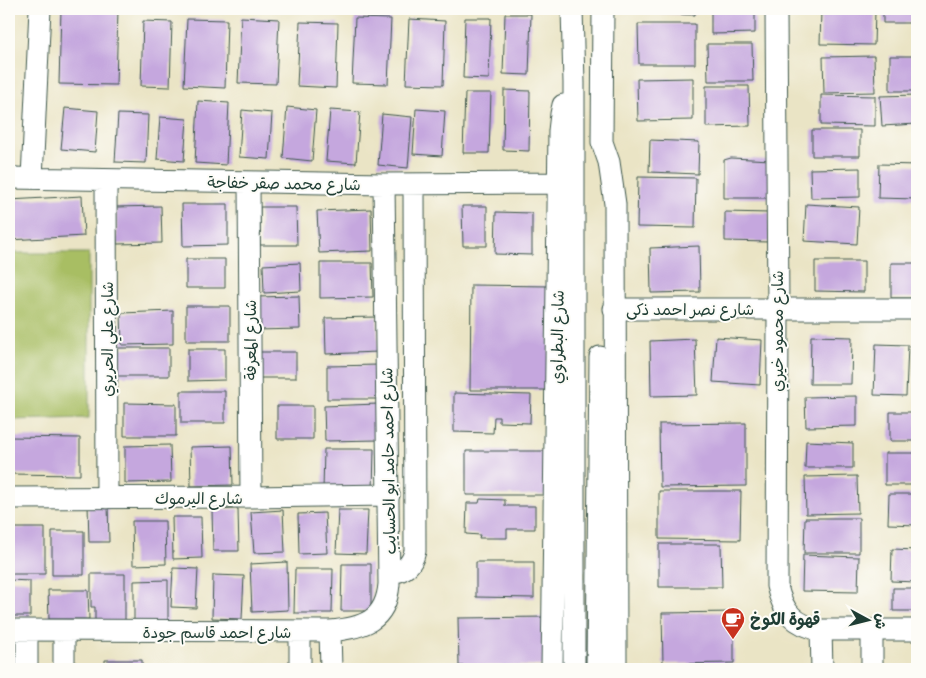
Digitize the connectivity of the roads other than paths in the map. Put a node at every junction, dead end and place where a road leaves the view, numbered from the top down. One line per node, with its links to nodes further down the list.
1 (40, 9): 8 (street)
2 (572, 9): 5 (street, شارع البطراوي)
3 (603, 9): 6 (street)
4 (776, 9): 15 (street, شارع محمود خيري)
5 (574, 82): 11 (street, شارع البطراوي); 34 (street)
6 (602, 142): 14 (street); 35 (street)
7 (9, 178): 8 (street, شارع محمد صقر خفاجة)
8 (32, 178): 9 (street, شارع محمد صقر خفاجة)
9 (106, 180): 10 (street, شارع محمد صقر خفاجة); 20 (street, شارع علي الحريري)
10 (249, 182): 12 (street, شارع محمد صقر خفاجة); 18 (street, شارع المعرفة)
11 (559, 182): 13 (street, شارع محمد صقر خفاجة); 33 (street, شارع البطراوي)
12 (384, 184): 13 (street, شارع محمد صقر خفاجة); 17 (street, شارع احمد حامد ابو الحسايب)
13 (414, 184): 21 (street, شارع احمد حامد ابو الحسايب)
14 (614, 309): 15 (street, شارع نصر احمد ذكى); 36 (street)
15 (778, 310): 16 (street, شارع نصر احمد ذكى); 22 (street, شارع محمود خيري)
16 (917, 310)
17 (388, 495): 18 (street, شارع اليرموك); 21 (street, شارع احمد حامد ابو الحسايب)
18 (251, 497): 20 (street, شارع اليرموك)
19 (9, 498): 20 (street, شارع اليرموك)
20 (108, 498)
21 (389, 574): 27 (street, شارع احمد قاسم جودة)
22 (821, 630): 23 (street, شارع محمود خيري); 37 (street)
23 (872, 630): 24 (street, شارع محمود خيري); 38 (street)
24 (917, 630)
25 (18, 631): 26 (street, شارع احمد قاسم جودة); 29 (street)
26 (64, 631): 28 (street, شارع احمد قاسم جودة); 30 (street)
27 (330, 631): 28 (street, شارع احمد قاسم جودة); 32 (street)
28 (300, 632): 31 (street)
29 (27, 669)
30 (64, 669)
31 (300, 669)
32 (331, 669)
33 (552, 669)
34 (574, 669)
35 (596, 669)
36 (616, 669)
37 (822, 669)
38 (872, 669)

